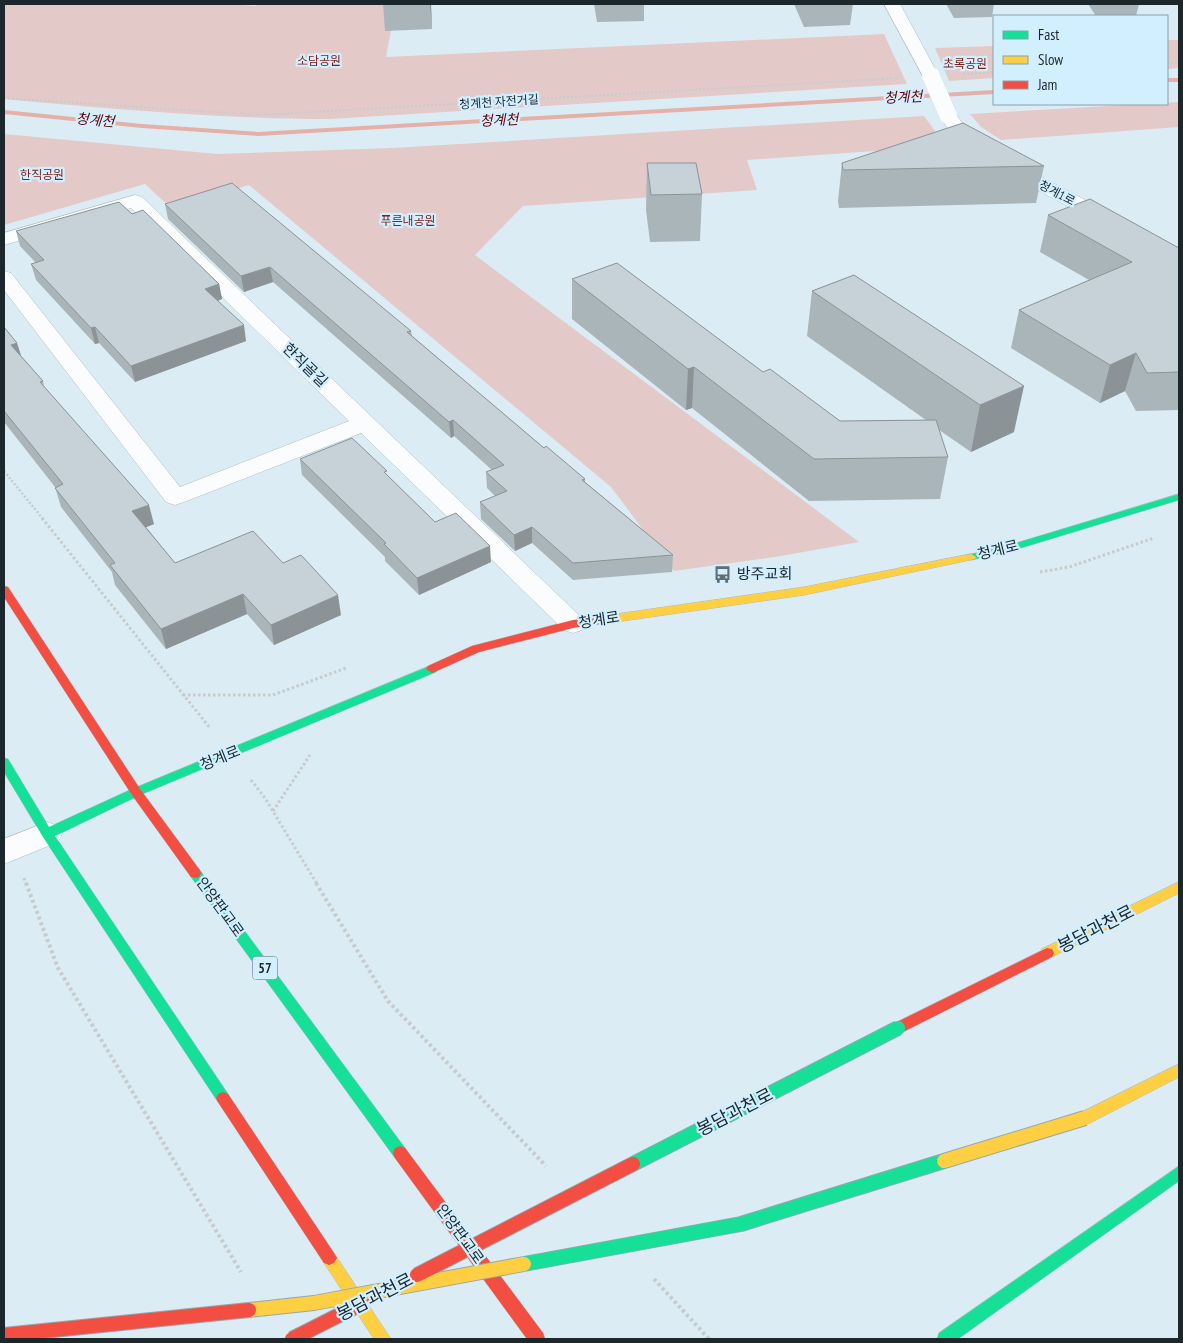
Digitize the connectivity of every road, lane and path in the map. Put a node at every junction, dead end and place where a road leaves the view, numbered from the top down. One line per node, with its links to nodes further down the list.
1 (892, 4): 7 (street, 청계1로, bridge)
2 (993, 72): 3 (path)
3 (956, 74)
4 (907, 77): 5 (path, 청계천 자전거길)
5 (4, 98)
6 (4, 238): 9 (street, 한직골길)
7 (1179, 258)
8 (4, 277): 9 (street)
9 (365, 423): 15 (street, 한직골길)
10 (4, 471): 16 (path)
11 (1179, 497): 15 (main road, 청계로)
12 (1161, 536): 13 (path)
13 (1030, 574)
14 (4, 589): 19 (main road, 안양판교로 / 57)
15 (572, 624): 16 (main road, 청계로)
16 (230, 753): 19 (main road, 청계로)
17 (311, 754): 21 (path)
18 (4, 762): 22 (main road)
19 (136, 792): 22 (main road, 청계로); 33 (main road, 안양판교로 / 57)
20 (265, 798): 21 (path)
21 (273, 811): 26 (path)
22 (47, 834): 23 (street); 32 (main road)
23 (8, 850): 29 (path)
24 (1179, 887): 31 (main road, 봉담과천로, bridge)
25 (1179, 1070): 30 (main road, bridge)
26 (551, 1172)
27 (1179, 1172): 35 (main road)
28 (646, 1272): 34 (path)
29 (245, 1280)
30 (4, 1336)
31 (292, 1339)
32 (383, 1339)
33 (537, 1339)
34 (709, 1339)
35 (945, 1339)

